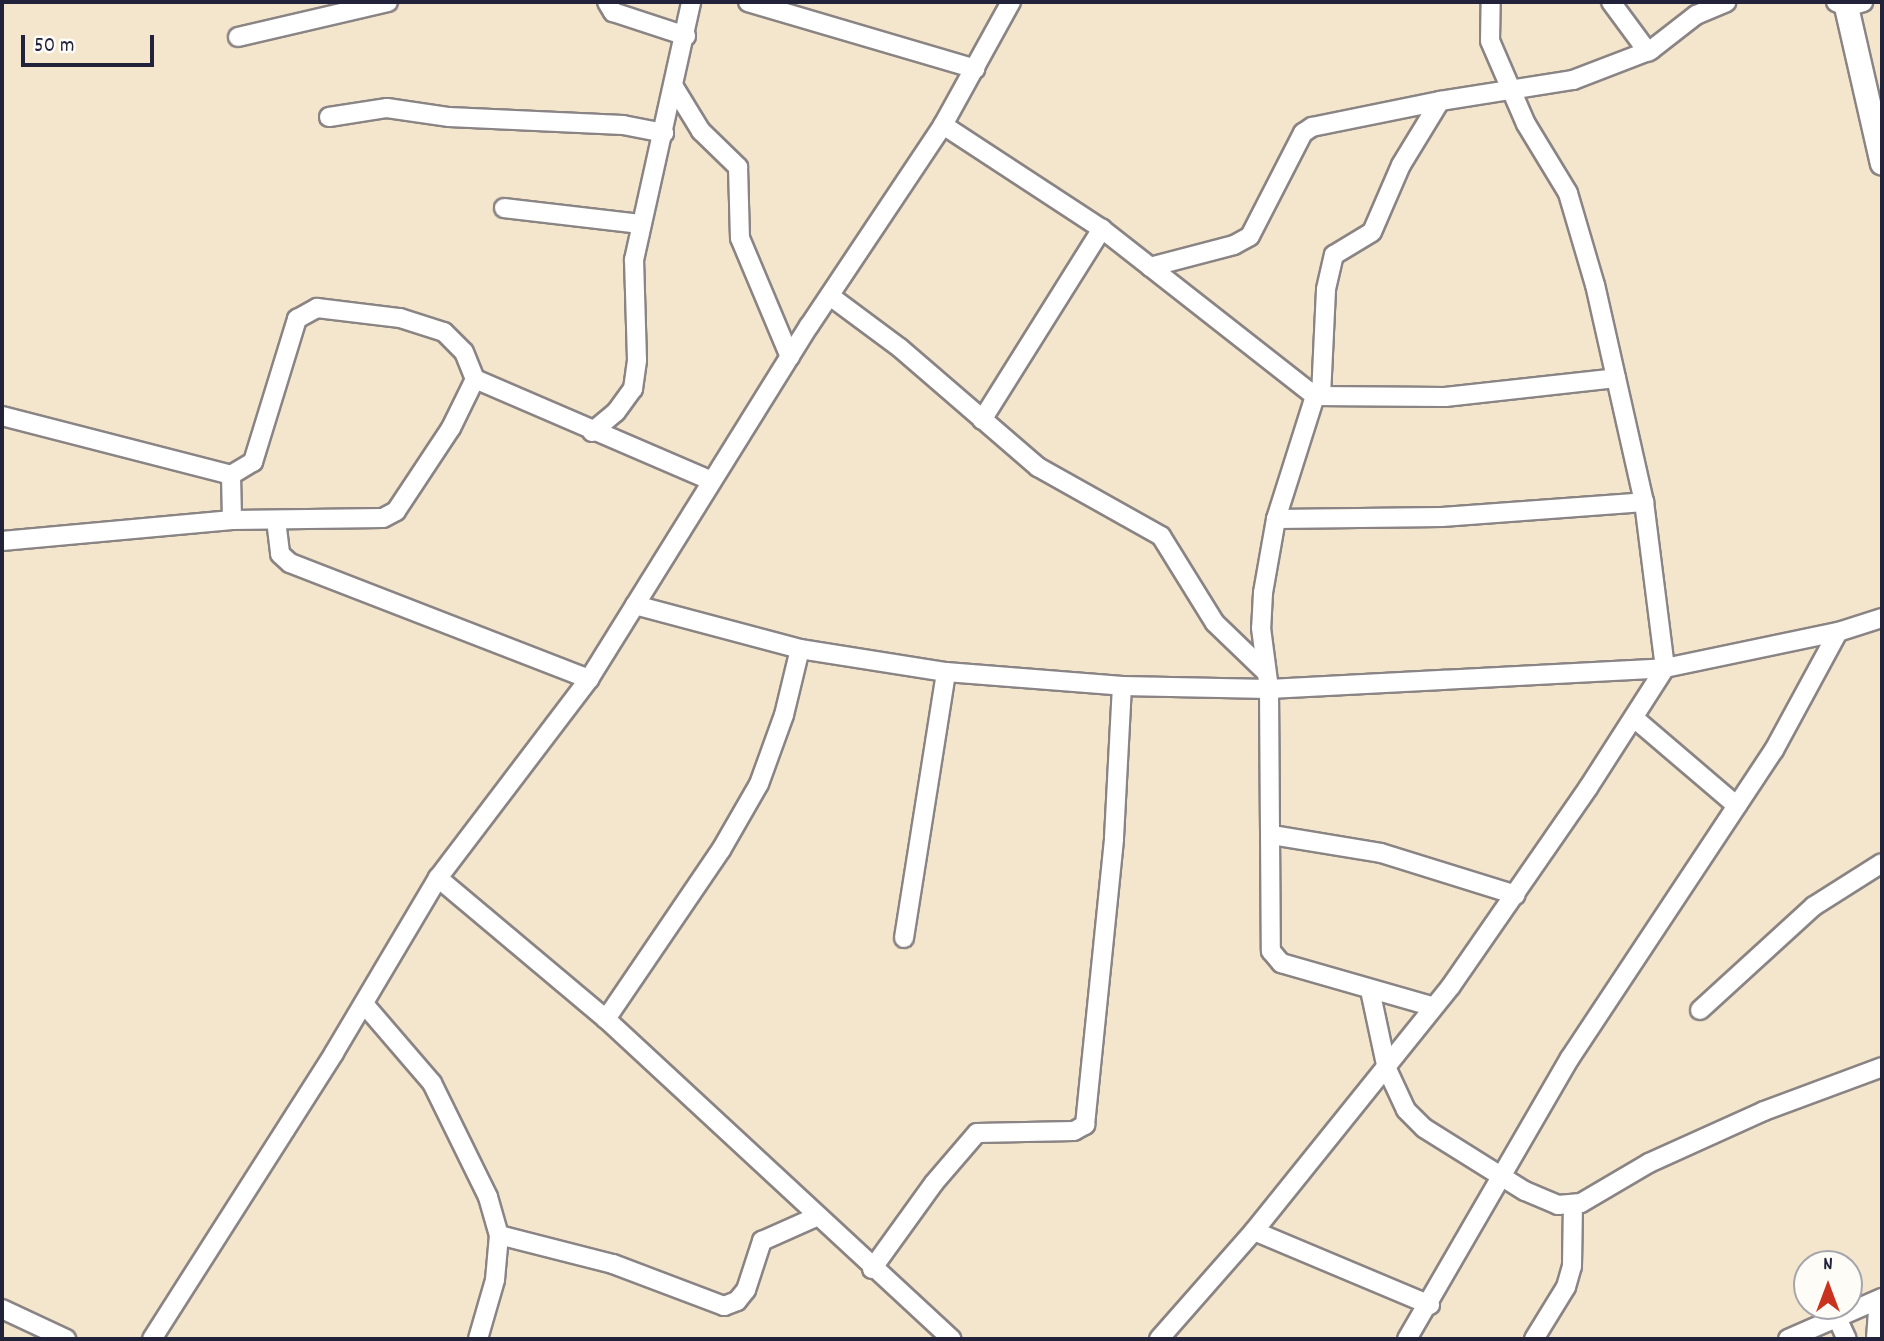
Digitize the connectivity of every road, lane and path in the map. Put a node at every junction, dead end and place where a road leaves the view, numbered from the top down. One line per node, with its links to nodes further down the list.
1 (388, 2): 11 (street)
2 (607, 2): 10 (street)
3 (691, 2): 10 (street)
4 (748, 2): 13 (street)
5 (1011, 2): 13 (street)
6 (1491, 2): 15 (street)
7 (1611, 2): 12 (street)
8 (1726, 2): 12 (street)
9 (1848, 3): 20 (street)
10 (686, 36): 14 (street)
11 (238, 37)
12 (1648, 52): 15 (street)
13 (975, 69): 18 (street)
14 (674, 87): 19 (street); 26 (street)
15 (1510, 92): 16 (street); 27 (street)
16 (1440, 101): 24 (street); 29 (street)
17 (329, 117): 19 (street)
18 (943, 125): 23 (street); 25 (street)
19 (664, 133): 22 (street)
20 (1880, 149)
21 (504, 208): 22 (street)
22 (640, 225): 32 (street)
23 (1102, 229): 24 (street); 31 (street)
24 (1150, 267): 29 (street)
25 (830, 296): 26 (street); 31 (street)
26 (790, 357): 34 (street)
27 (1616, 378): 29 (street); 35 (street)
28 (475, 379): 32 (street); 33 (street); 38 (street)
29 (1318, 396): 36 (street)
30 (2, 416): 33 (street)
31 (982, 420): 47 (street)
32 (592, 432): 34 (street)
33 (231, 475): 37 (street)
34 (712, 481): 40 (street)
35 (1644, 502): 36 (street); 44 (street)
36 (1276, 519): 47 (street)
37 (232, 520): 38 (street); 39 (street)
38 (276, 520): 46 (street)
39 (2, 541)
40 (635, 605): 43 (street); 46 (street)
41 (1882, 618): 42 (street)
42 (1838, 632): 44 (street); 50 (street)
43 (800, 649): 45 (street); 60 (street)
44 (1665, 668): 47 (street); 49 (street)
45 (946, 672): 48 (street); 55 (street)
46 (589, 679): 53 (street)
47 (1268, 681): 48 (street); 51 (street)
48 (1122, 686): 68 (street)
49 (1634, 718): 50 (street); 54 (street)
50 (1737, 806): 63 (street)
51 (1272, 835): 54 (street); 56 (street)
52 (1882, 863): 59 (street)
53 (438, 878): 57 (street); 60 (street)
54 (1516, 895): 58 (street)
55 (904, 938)
56 (1370, 990): 58 (street); 62 (street)
57 (365, 1004): 67 (street); 76 (street)
58 (1431, 1006): 62 (street)
59 (1700, 1010)
60 (606, 1019): 65 (street)
61 (1882, 1068): 64 (street)
62 (1387, 1069): 63 (street); 66 (street)
63 (1502, 1176): 64 (street); 70 (street)
64 (1573, 1204): 81 (street)
65 (816, 1217): 67 (street); 68 (street)
66 (1254, 1231): 70 (street); 79 (street)
67 (499, 1235): 77 (street)
68 (872, 1269): 78 (street)
69 (1880, 1299): 71 (street); 84 (street)
70 (1430, 1305): 80 (street)
71 (1863, 1307)
72 (2, 1309): 75 (street)
73 (1832, 1320): 82 (street)
74 (1838, 1320): 83 (street)
75 (66, 1339)
76 (152, 1339)
77 (478, 1339)
78 (951, 1339)
79 (1159, 1339)
80 (1407, 1339)
81 (1534, 1339)
82 (1788, 1339)
83 (1847, 1339)
84 (1876, 1339)

